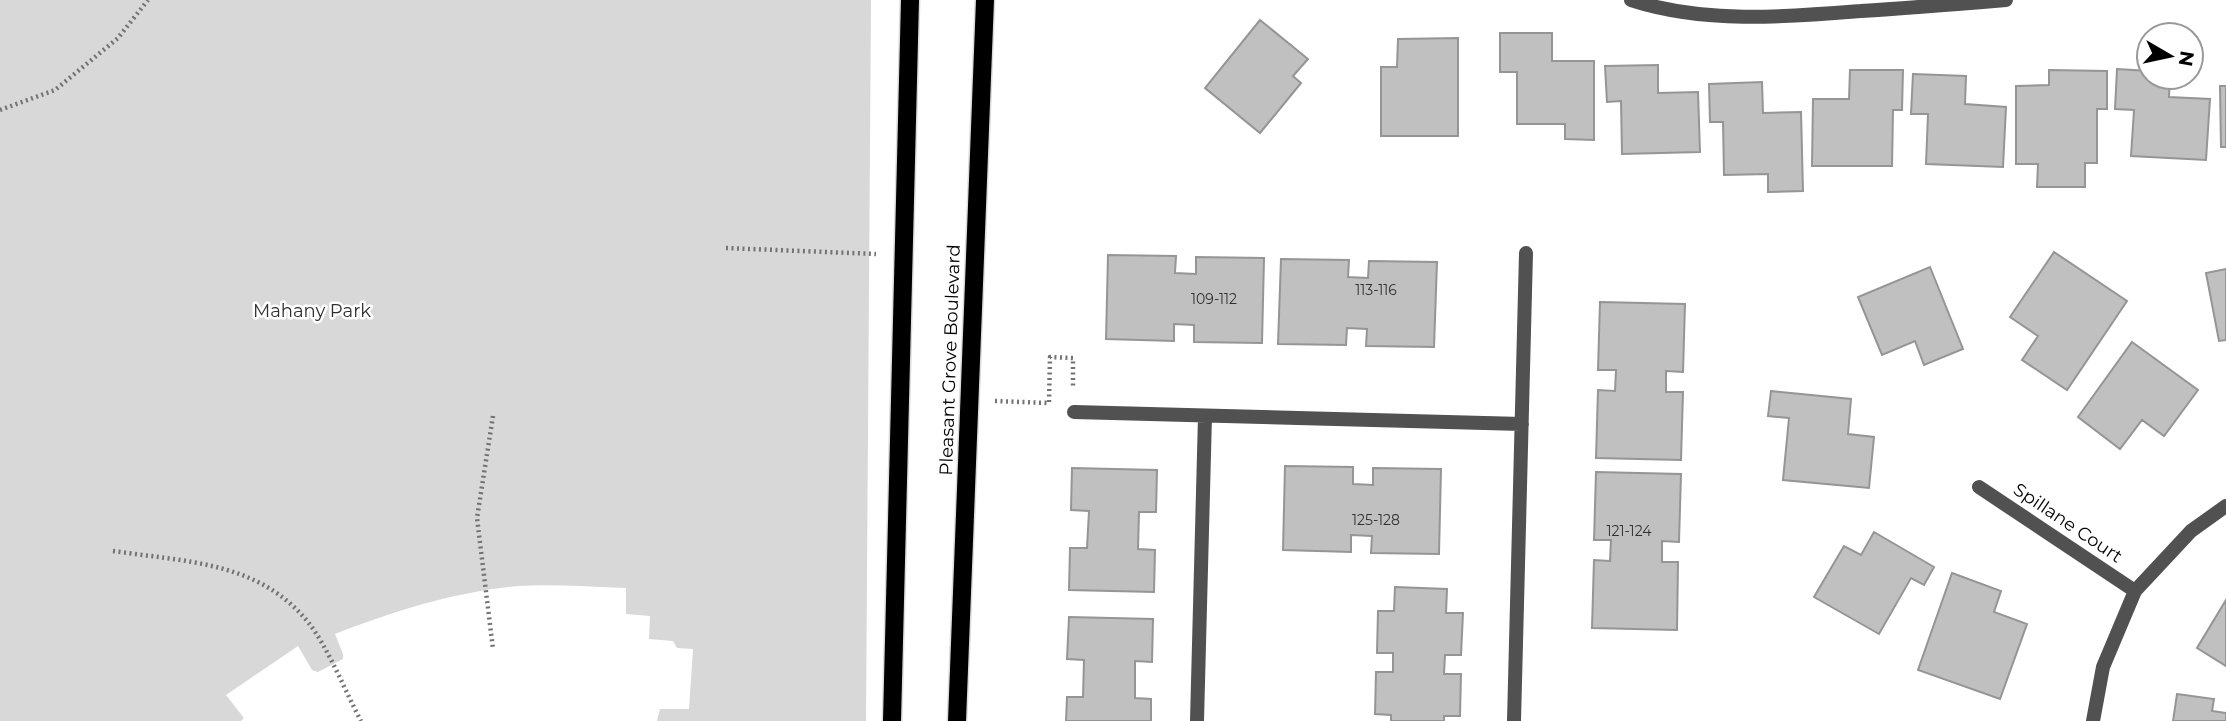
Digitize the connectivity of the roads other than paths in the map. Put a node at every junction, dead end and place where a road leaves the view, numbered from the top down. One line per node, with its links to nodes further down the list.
1 (910, 0): 12 (main road)
2 (985, 0): 13 (main road, Pleasant Grove Boulevard)
3 (1632, 0): 4 (street)
4 (2006, 0)
5 (1526, 253): 8 (street)
6 (1074, 412): 7 (street)
7 (1205, 415): 8 (street); 14 (street)
8 (1522, 424): 15 (street)
9 (1979, 487): 11 (street, Spillane Court)
10 (2226, 506): 11 (street)
11 (2135, 591): 16 (street)
12 (892, 721)
13 (957, 721)
14 (1197, 721)
15 (1514, 721)
16 (2093, 721)

